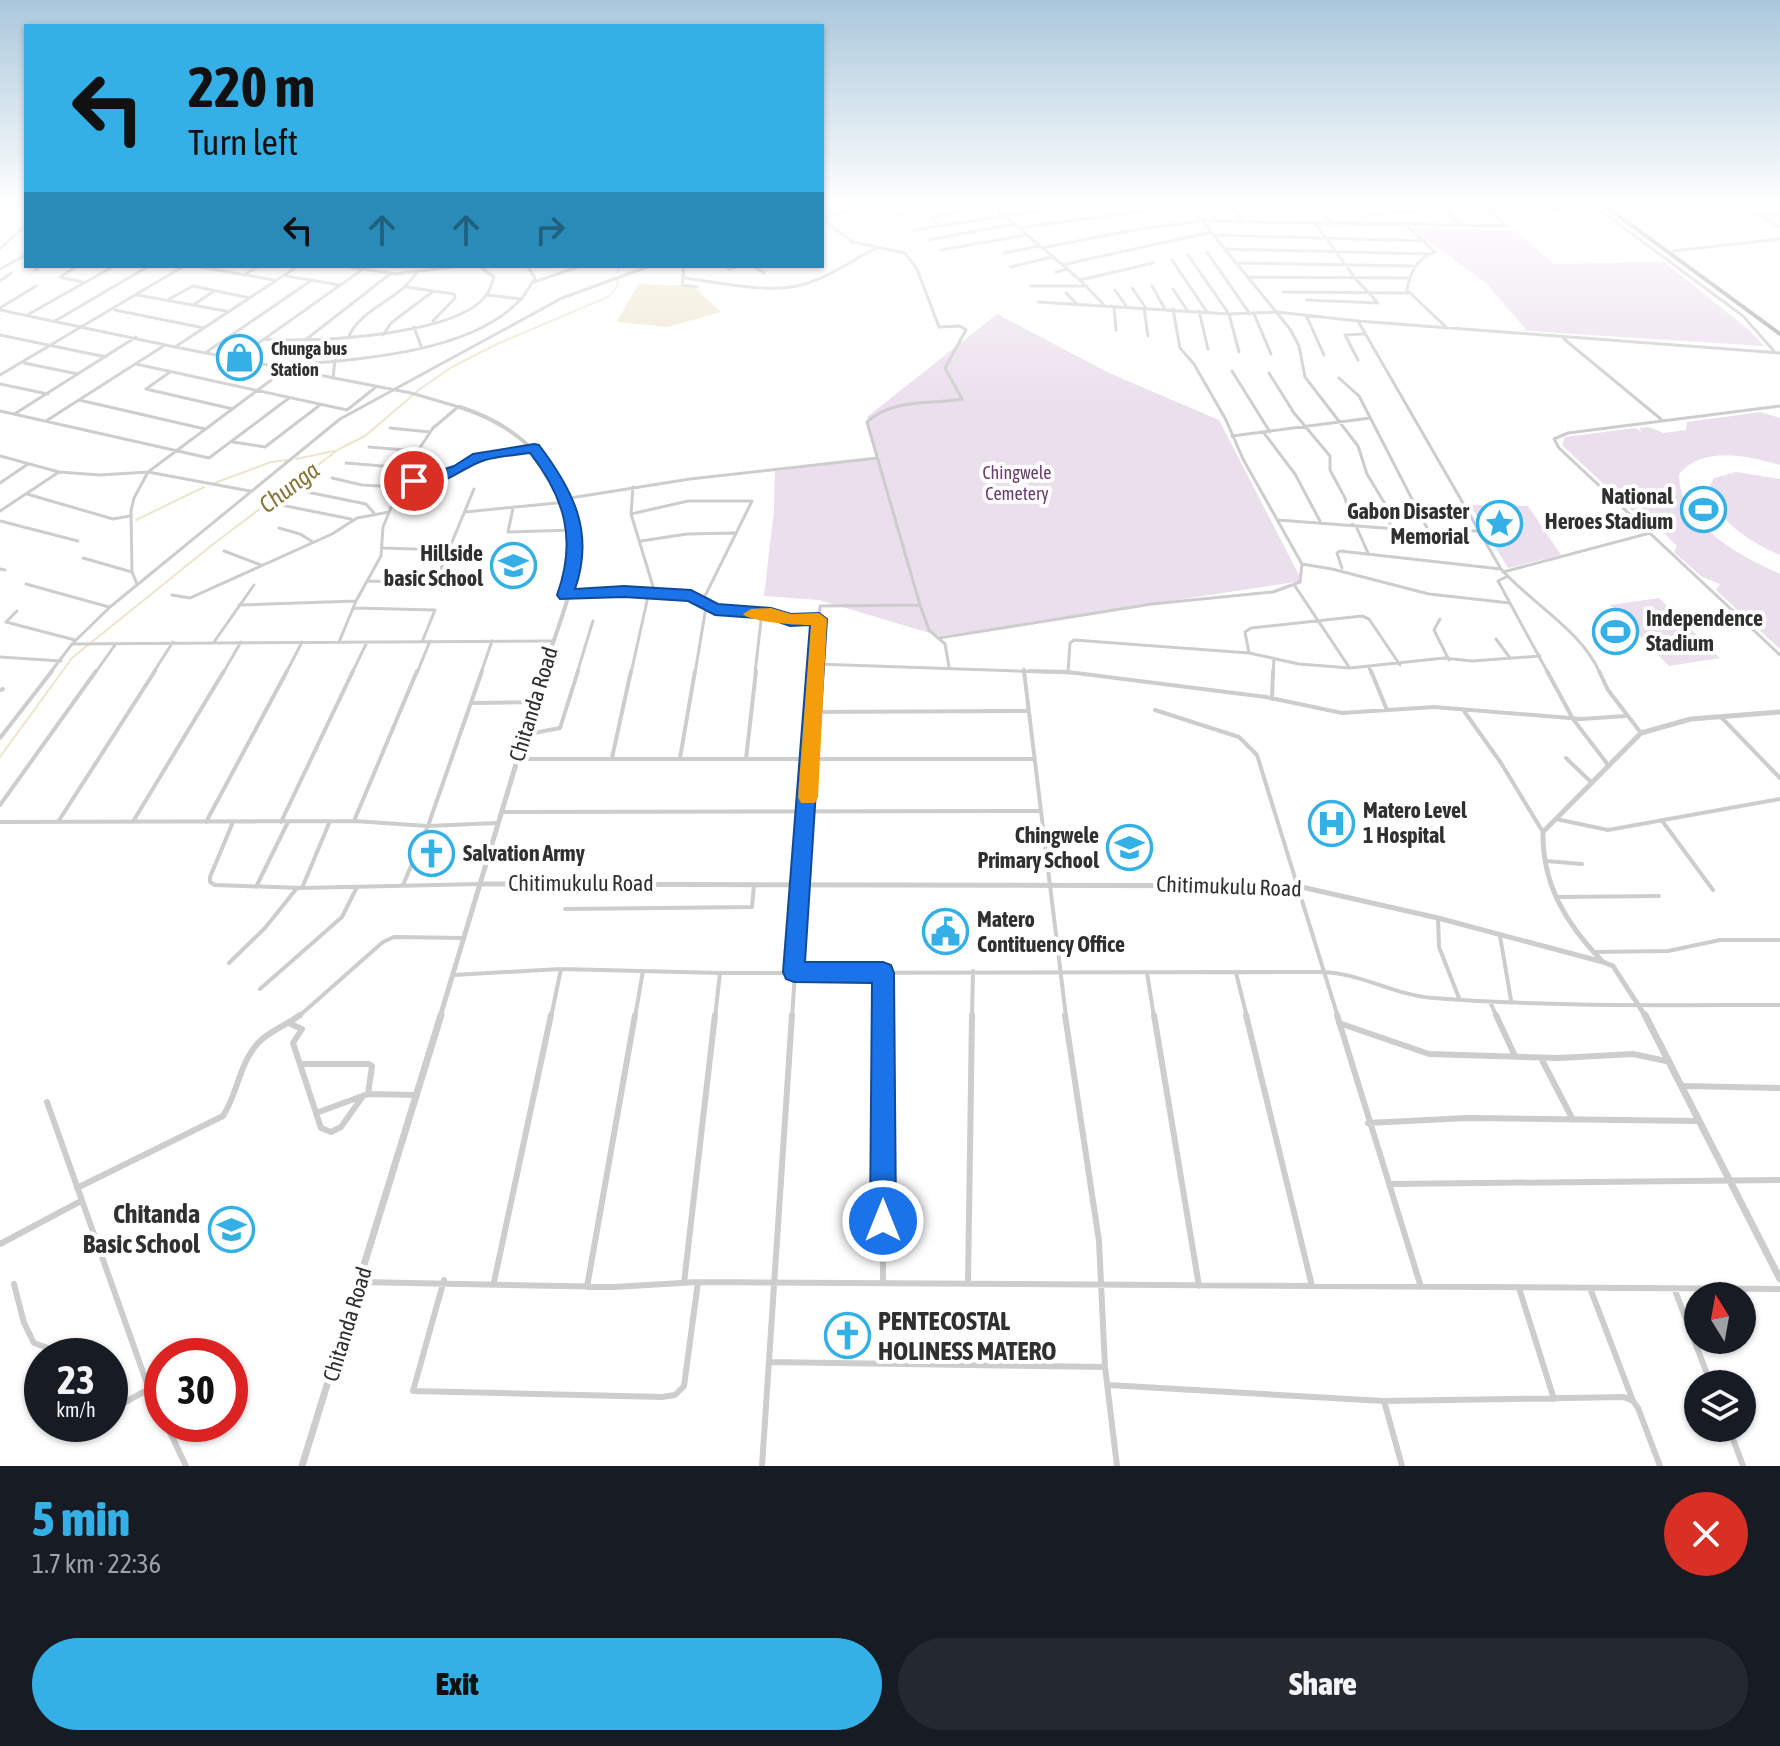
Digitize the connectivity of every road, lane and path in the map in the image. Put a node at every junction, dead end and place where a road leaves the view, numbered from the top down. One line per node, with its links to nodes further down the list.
1 (11, 273): 41 (street)
2 (66, 273): 42 (street)
3 (100, 273): 42 (street)
4 (136, 273): 86 (street)
5 (172, 273): 60 (street)
6 (235, 273): 32 (street)
7 (247, 273): 32 (street)
8 (286, 273): 33 (street)
9 (357, 273): 44 (street)
10 (387, 273): 31 (street)
11 (405, 273): 31 (street)
12 (416, 273): 49 (street)
13 (488, 273): 61 (street)
14 (533, 273): 43 (street)
15 (559, 273): 43 (street)
16 (630, 273): 132 (street)
17 (684, 273): 35 (street)
18 (828, 273): 35 (street)
19 (917, 273): 159 (street)
20 (1072, 273): 40 (street)
21 (1108, 273): 40 (street)
22 (1181, 273): 80 (street)
23 (1201, 273): 82 (street)
24 (1223, 273): 83 (street)
25 (1243, 273): 34 (street)
26 (1352, 273): 36 (street)
27 (1411, 273): 37 (street)
28 (1689, 273): 110 (street)
29 (1698, 273): 94 (main road)
30 (1703, 273): 94 (main road)
31 (390, 274): 103 (street)
32 (244, 275): 38 (street)
33 (283, 275): 38 (street); 39 (street)
34 (1246, 277): 36 (street); 81 (street)
35 (684, 278): 50 (street)
36 (1355, 278): 37 (street); 58 (street)
37 (1409, 278): 59 (street)
38 (275, 280): 62 (street)
39 (312, 280): 44 (street); 111 (street)
40 (1080, 280): 47 (street)
41 (0, 281)
42 (84, 282): 84 (street)
43 (534, 282): 63 (street)
44 (340, 285): 102 (street)
45 (36, 286): 73 (street)
46 (1031, 286): 47 (street)
47 (1087, 286): 69 (street)
48 (1152, 286): 75 (street)
49 (406, 287): 55 (street); 101 (street)
50 (697, 287)
51 (1132, 288): 72 (street)
52 (1173, 289): 77 (street)
53 (216, 290): 62 (street); 64 (street); 67 (street)
54 (1115, 290): 71 (street)
55 (432, 292): 88 (street); 97 (street)
56 (1283, 292): 58 (street)
57 (1066, 293): 68 (street)
58 (1370, 293): 59 (street); 65 (street)
59 (1409, 293): 92 (street)
60 (137, 295): 64 (street); 74 (street)
61 (487, 295): 63 (street); 88 (street)
62 (250, 298): 79 (street)
63 (522, 299): 106 (street)
64 (167, 300): 67 (street)
65 (1307, 300)
66 (1038, 302): 68 (street)
67 (193, 305): 79 (street)
68 (1079, 306): 69 (street)
69 (1106, 306): 70 (street)
70 (1114, 307): 71 (street); 93 (street)
71 (1127, 307): 72 (street)
72 (1145, 308): 75 (street); 98 (street)
73 (0, 309): 84 (street)
74 (112, 309): 89 (street); 91 (street)
75 (1165, 309): 76 (street)
76 (1173, 309): 77 (street); 152 (street)
77 (1187, 310): 78 (street)
78 (1199, 311): 80 (street); 108 (street)
79 (229, 312): 91 (street)
80 (1207, 312): 82 (street)
81 (1277, 312): 83 (street); 85 (street); 145 (street)
82 (1229, 314): 83 (street); 109 (street)
83 (1252, 314): 112 (street)
84 (27, 315): 86 (street)
85 (1306, 315): 87 (street); 113 (street)
86 (55, 321): 89 (street)
87 (1358, 321): 92 (street); 95 (street)
88 (433, 322): 90 (street)
89 (82, 326): 99 (street); 105 (street)
90 (414, 327): 97 (street); 106 (street)
91 (204, 328): 107 (street)
92 (1448, 329): 100 (street)
93 (1116, 330)
94 (1780, 331)
95 (1364, 334): 117 (street); 192 (street)
96 (0, 335): 105 (street)
97 (383, 335): 101 (street)
98 (1148, 336)
99 (136, 337): 104 (street); 114 (street)
100 (1562, 337): 110 (street); 143 (street)
101 (348, 338): 103 (street)
102 (264, 339): 103 (street); 115 (street)
103 (302, 343)
104 (165, 345): 107 (street); 119 (street)
105 (51, 346): 114 (street); 118 (street)
106 (421, 346): 116 (street)
107 (175, 347): 111 (street, Chitanda Road)
108 (1208, 349)
109 (1239, 352)
110 (1778, 352)
111 (205, 353): 115 (street, Chitanda Road)
112 (1271, 354)
113 (1324, 355)
114 (106, 357): 125 (street)
115 (236, 359): 120 (street, Chitanda Road)
116 (335, 360): 120 (street); 127 (street)
117 (1358, 360)
118 (22, 363): 125 (street); 126 (street)
119 (136, 364): 123 (street); 135 (street)
120 (273, 366): 121 (street, Chitanda Road)
121 (286, 369): 127 (street, Chitanda Road); 131 (street)
122 (1232, 371): 150 (street)
123 (171, 372): 131 (street); 139 (street)
124 (1269, 373): 146 (street)
125 (80, 374): 133 (street)
126 (0, 375)
127 (333, 378): 130 (street, Chitanda Road)
128 (1339, 378): 142 (street)
129 (0, 384): 133 (street)
130 (376, 387): 132 (street, Chitanda Road); 136 (street)
131 (258, 390): 134 (street); 139 (street)
132 (391, 390): 138 (street, Chitanda Road); 171 (street)
133 (48, 394): 141 (street)
134 (289, 398): 136 (street); 153 (street)
135 (79, 400): 144 (street); 148 (street)
136 (320, 405): 153 (street)
137 (1780, 406): 143 (street)
138 (459, 407): 149 (street); 155 (street, Chitanda Road)
139 (233, 409): 148 (street)
140 (0, 411): 141 (street)
141 (15, 414): 144 (street)
142 (1370, 418): 145 (street); 191 (street)
143 (1664, 421): 194 (street)
144 (45, 422): 156 (street)
145 (1339, 423): 146 (street); 189 (street)
146 (1305, 427): 150 (street); 187 (street)
147 (390, 428): 149 (street)
148 (206, 429): 156 (street)
149 (430, 432): 157 (street)
150 (1270, 432): 151 (street)
151 (1264, 433): 152 (street); 186 (street)
152 (1232, 436): 184 (street)
153 (232, 442): 156 (street)
154 (369, 447): 157 (street)
155 (534, 448): 166 (street); 174 (street, Chitanda Road)
156 (174, 451): 164 (street)
157 (418, 451): 162 (street)
158 (0, 456): 160 (street)
159 (877, 458): 169 (street); 220 (street)
160 (29, 463): 163 (street); 167 (street)
161 (346, 463): 162 (street)
162 (407, 468): 166 (street)
163 (59, 472): 164 (street); 173 (street)
164 (148, 472): 171 (street); 182 (street)
165 (332, 478): 168 (street)
166 (402, 479): 168 (street)
167 (0, 483)
168 (399, 487): 178 (street)
169 (633, 487): 174 (street); 181 (street)
170 (474, 489): 179 (street)
171 (250, 491): 210 (street)
172 (307, 492): 180 (street)
173 (27, 494): 177 (street); 182 (street)
174 (568, 500): 176 (street); 190 (street, Chitanda Road)
175 (276, 504): 183 (street)
176 (513, 508): 179 (street); 190 (street)
177 (0, 511)
178 (389, 512): 180 (street); 198 (street)
179 (465, 512): 199 (street)
180 (374, 513): 183 (street)
181 (631, 514): 193 (street); 196 (street)
182 (130, 516): 206 (street)
183 (354, 520): 197 (street)
184 (1278, 520): 186 (street); 203 (street)
185 (0, 521): 195 (street)
186 (1321, 522): 187 (street)
187 (1354, 525): 189 (street); 201 (street)
188 (279, 528): 197 (street)
189 (1391, 528): 191 (street)
190 (575, 530): 215 (street, Chitanda Road)
191 (1429, 530): 192 (street)
192 (1477, 531): 207 (street)
193 (734, 533): 196 (street); 216 (street)
194 (1650, 533): 207 (street); 245 (street)
195 (78, 541)
196 (640, 541): 213 (street)
197 (313, 542): 204 (street)
198 (383, 548): 199 (street); 208 (street)
199 (446, 550): 208 (street)
200 (224, 551): 204 (street)
201 (1368, 553): 205 (street); 207 (street)
202 (83, 558): 206 (street)
203 (1302, 564): 205 (street); 212 (street)
204 (261, 565): 214 (street)
205 (1342, 569): 218 (street)
206 (132, 572): 210 (street)
207 (1503, 573): 218 (street); 268 (street)
208 (368, 581): 217 (street)
209 (26, 584): 221 (street)
210 (138, 584): 221 (street)
211 (254, 585): 219 (street)
212 (1295, 586): 229 (street); 230 (street)
213 (652, 593): 215 (street); 216 (street); 274 (street)
214 (172, 595)
215 (565, 595): 234 (street, Chitanda Road)
216 (702, 600): 222 (street)
217 (356, 601): 219 (street); 223 (street)
218 (1510, 603): 246 (street)
219 (239, 605): 237 (street)
220 (920, 605): 226 (street); 230 (street)
221 (110, 607): 235 (street)
222 (706, 607): 225 (street); 278 (street)
223 (354, 608): 240 (street); 242 (street)
224 (17, 611): 235 (street)
225 (758, 615): 226 (street); 279 (street)
226 (819, 619): 252 (street)
227 (1440, 619): 250 (street)
228 (593, 621): 272 (street)
229 (1320, 622): 244 (street); 253 (street); 256 (street)
230 (939, 638): 254 (street)
231 (1496, 639): 249 (street)
232 (430, 641): 233 (street); 242 (street); 292 (street)
233 (492, 641): 234 (street); 261 (street)
234 (553, 641): 260 (street, Chitanda Road)
235 (74, 642): 243 (street); 251 (street)
236 (173, 642): 237 (street); 243 (street); 299 (street)
237 (214, 642): 238 (street)
238 (241, 642): 239 (street); 290 (street)
239 (302, 642): 240 (street); 294 (street)
240 (339, 642): 241 (street)
241 (367, 642): 242 (street); 296 (street)
242 (422, 642)
243 (115, 645): 285 (street)
244 (1249, 653): 248 (street); 258 (street)
245 (1780, 655)
246 (1540, 656): 249 (street); 270 (street)
247 (0, 657): 251 (street)
248 (1274, 658): 256 (street); 259 (street)
249 (1510, 658): 250 (street)
250 (1449, 660): 253 (street)
251 (61, 661): 273 (street)
252 (816, 664): 254 (street); 266 (street)
253 (1400, 665): 255 (street)
254 (949, 667): 257 (street)
255 (1369, 667): 256 (street); 263 (street)
256 (1350, 668)
257 (1024, 669): 258 (street); 264 (street)
258 (1068, 672): 259 (street)
259 (1272, 699): 263 (street)
260 (533, 702): 261 (street); 272 (street, Chitanda Road)
261 (470, 703): 301 (street)
262 (1155, 710): 310 (street)
263 (1387, 710): 265 (street)
264 (1027, 711): 266 (street); 280 (street)
265 (1464, 711): 270 (street); 302 (street)
266 (813, 712): 275 (street)
267 (1780, 712): 269 (street)
268 (1626, 716): 270 (street); 271 (street)
269 (1721, 717): 271 (street); 282 (street)
270 (1573, 719): 281 (street)
271 (1641, 733): 281 (street)
272 (523, 735): 277 (street, Chitanda Road)
273 (0, 738)
274 (612, 758): 277 (street); 278 (street)
275 (811, 758): 279 (street); 280 (street); 288 (street)
276 (1566, 758): 283 (street)
277 (516, 759): 287 (street, Chitanda Road)
278 (679, 759): 279 (street)
279 (746, 759)
280 (1033, 759): 286 (street)
281 (1609, 766): 283 (street)
282 (1780, 778)
283 (1592, 783): 289 (street)
284 (1780, 799): 298 (street)
285 (0, 805)
286 (1039, 811): 288 (street); 309 (street)
287 (501, 812): 288 (street); 300 (street, Chitanda Road)
288 (807, 813): 308 (street)
289 (1556, 819): 298 (street); 302 (street)
290 (134, 820): 294 (street); 299 (street)
291 (330, 821): 292 (street); 297 (street); 313 (street)
292 (354, 821): 301 (street)
293 (0, 822): 299 (street)
294 (206, 822): 295 (street)
295 (233, 822): 296 (street); 312 (street)
296 (281, 822): 297 (street)
297 (288, 822): 312 (street)
298 (1663, 822): 314 (street)
299 (58, 823)
300 (497, 823): 301 (street); 306 (street, Chitanda Road)
301 (428, 826): 307 (street)
302 (1543, 832): 303 (street)
303 (1544, 861): 304 (street); 316 (street)
304 (1582, 864)
305 (755, 882): 306 (street, Chitimukulu Road); 308 (street, Chitimukulu Road); 317 (street)
306 (480, 884): 307 (street); 320 (street, Chitanda Road)
307 (403, 885): 311 (street)
308 (800, 885): 309 (street, Chitimukulu Road); 328 (street)
309 (1049, 885): 310 (street, Chitimukulu Road); 329 (street)
310 (1297, 886): 318 (street, Chitimukulu Road); 330 (street)
311 (357, 887): 313 (street); 336 (street)
312 (256, 888): 313 (street)
313 (300, 888): 324 (street)
314 (1713, 890)
315 (1659, 896): 316 (street)
316 (1556, 897): 322 (street)
317 (565, 909)
318 (1438, 918): 319 (street, Chitimukulu Road); 337 (street)
319 (1500, 936): 323 (street, Chitimukulu Road); 338 (street)
320 (464, 938): 335 (street, Chitanda Road); 342 (street)
321 (1780, 940): 322 (street)
322 (1593, 952): 323 (street)
323 (1603, 962): 340 (street)
324 (229, 963)
325 (561, 969): 326 (street); 335 (street); 366 (street)
326 (643, 971): 331 (street); 375 (street)
327 (973, 971): 329 (street); 332 (street); 372 (street)
328 (794, 972): 331 (street); 332 (street); 371 (street)
329 (1059, 972): 333 (street); 373 (street)
330 (1322, 972): 334 (street); 337 (street); 343 (street)
331 (720, 973): 368 (street)
332 (883, 973): 369 (street)
333 (1147, 973): 334 (street); 374 (street)
334 (1236, 973): 376 (street)
335 (453, 975): 351 (street, Chitanda Road)
336 (260, 989)
337 (1459, 998): 339 (street)
338 (1511, 1000): 339 (street); 340 (street)
339 (1490, 1002): 344 (street)
340 (1640, 1005): 341 (street); 346 (street)
341 (1780, 1005)
342 (289, 1023): 347 (street); 360 (street)
343 (1339, 1023): 344 (street); 356 (street)
344 (1515, 1056): 345 (street)
345 (1541, 1058): 346 (street); 354 (street)
346 (1671, 1063): 348 (street)
347 (301, 1064): 350 (street); 353 (street)
348 (1683, 1086): 349 (street); 355 (street)
349 (1780, 1088)
350 (365, 1095): 351 (street); 353 (street); 353 (street)
351 (417, 1095): 365 (street, Chitanda Road)
352 (47, 1102): 360 (street)
353 (316, 1113)
354 (1573, 1120): 355 (street); 356 (street)
355 (1700, 1121): 358 (street)
356 (1368, 1123): 359 (street)
357 (1780, 1180): 358 (street)
358 (1730, 1181): 359 (street); 363 (street)
359 (1389, 1184): 377 (street)
360 (77, 1188): 361 (street)
361 (81, 1201): 362 (street); 386 (street)
362 (0, 1244)
363 (1780, 1279)
364 (444, 1280): 365 (street); 366 (street); 367 (street)
365 (360, 1282): 394 (street, Chitanda Road)
366 (494, 1282): 375 (street)
367 (698, 1282): 368 (street); 371 (street)
368 (684, 1283): 375 (street)
369 (883, 1283): 371 (street); 372 (street)
370 (14, 1284): 382 (street)
371 (774, 1284): 383 (street)
372 (968, 1285): 373 (street)
373 (1103, 1286): 374 (street); 384 (street)
374 (1199, 1286): 376 (street)
375 (587, 1287)
376 (1313, 1287): 377 (street)
377 (1421, 1287): 378 (street)
378 (1519, 1288): 379 (street); 388 (street)
379 (1590, 1288): 380 (street); 390 (street)
380 (1674, 1288): 381 (street); 385 (street)
381 (1780, 1289)
382 (32, 1338)
383 (769, 1362): 384 (street); 395 (street)
384 (1105, 1367): 387 (street)
385 (1706, 1370)
386 (144, 1375)
387 (1108, 1385): 389 (street); 396 (street)
388 (1554, 1399): 389 (street); 390 (street)
389 (1384, 1401): 397 (street)
390 (1633, 1401): 398 (street)
391 (175, 1442): 393 (street)
392 (1734, 1442): 399 (street)
393 (186, 1466)
394 (302, 1466)
395 (762, 1466)
396 (1117, 1466)
397 (1402, 1466)
398 (1660, 1466)
399 (1743, 1466)

